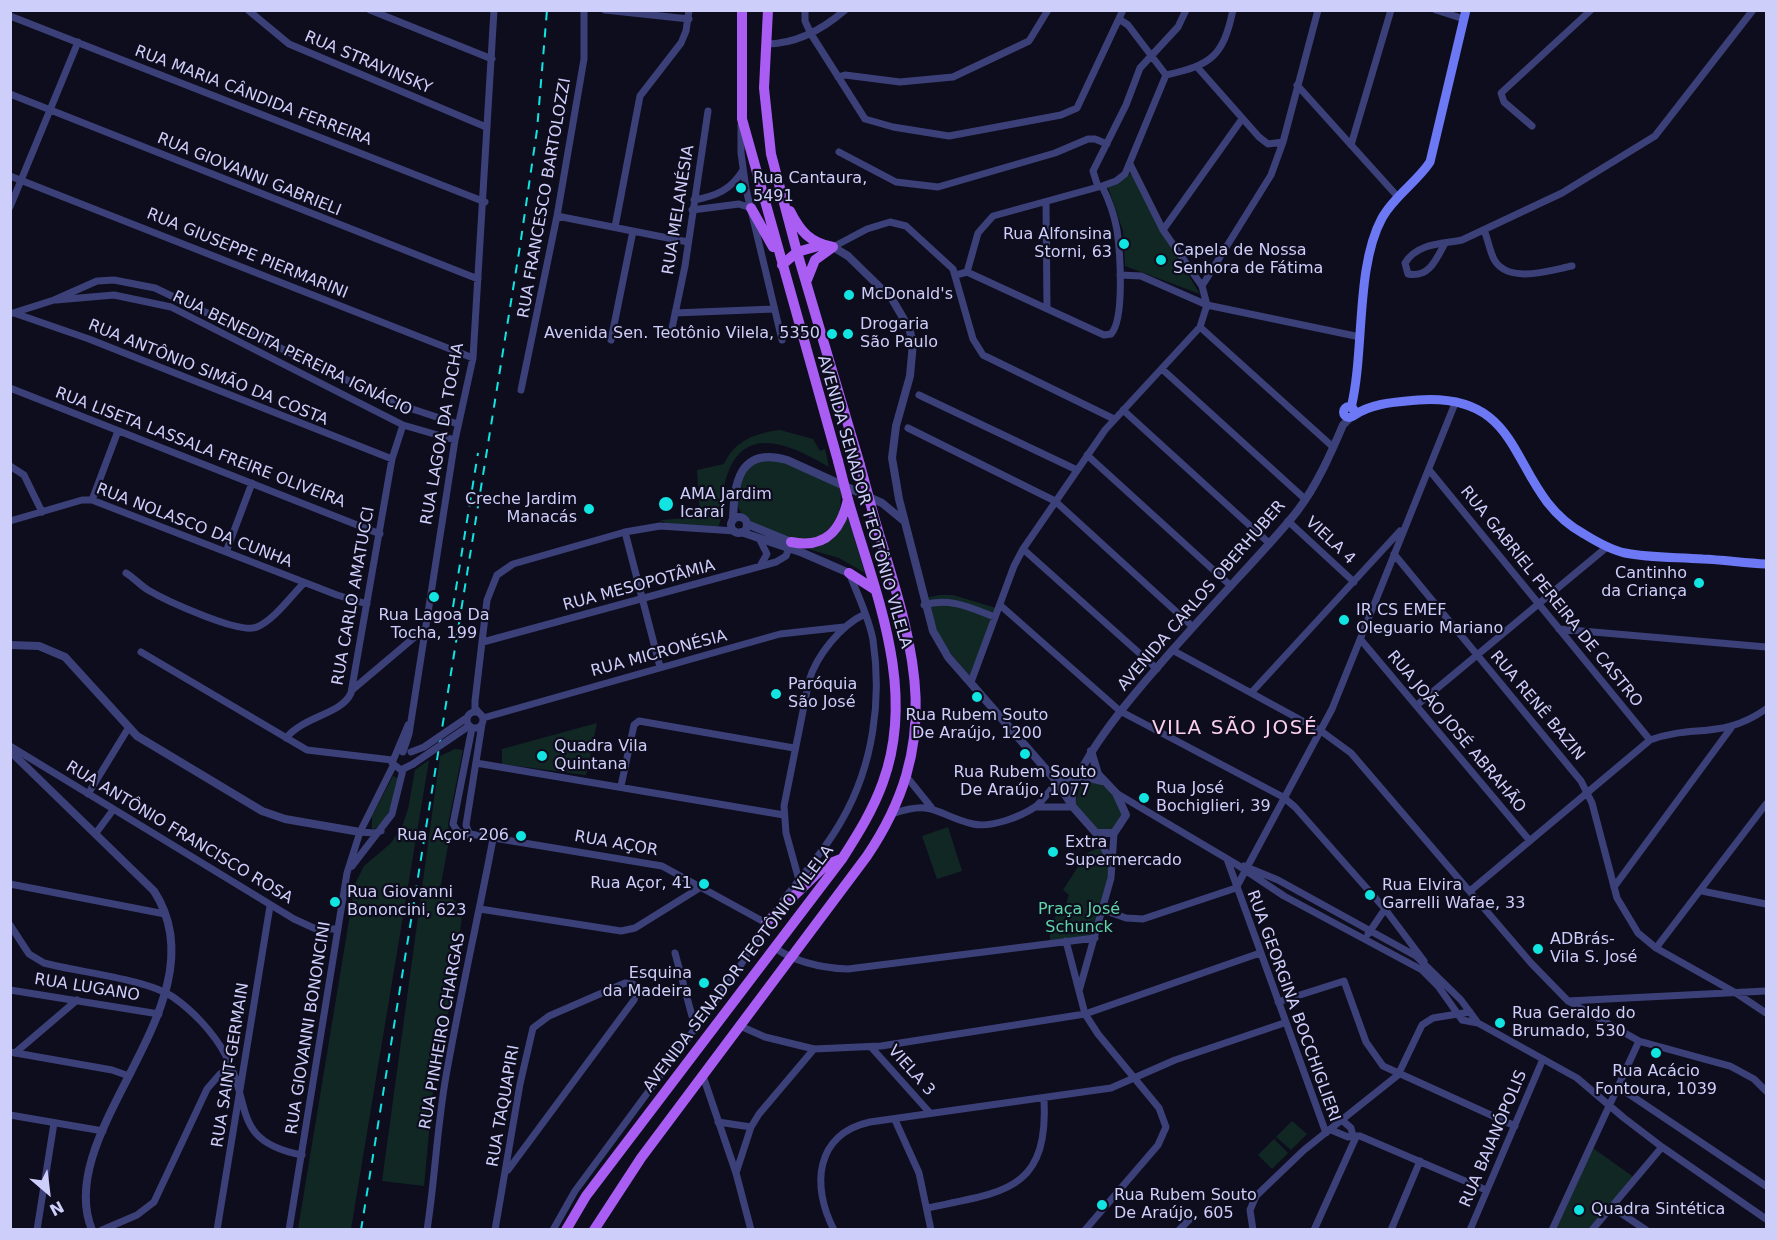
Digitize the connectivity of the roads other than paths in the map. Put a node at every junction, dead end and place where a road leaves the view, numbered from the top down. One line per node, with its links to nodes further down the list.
1 (248, 10): 38 (street, RUA STRAVINSKY)
2 (370, 10): 27 (street)
3 (494, 10): 27 (street, RUA LAGOA DA TOCHA)
4 (584, 10): 56 (street, RUA FRANCESCO BARTOLOZZI)
5 (605, 10): 19 (street)
6 (742, 10): 35 (main road)
7 (768, 10): 25 (main road, AVENIDA SENADOR TEOTÔNIO VILELA)
8 (804, 10): 23 (street)
9 (845, 10): 23 (street)
10 (1048, 10): 30 (street)
11 (1123, 10): 22 (street)
12 (1185, 10): 26 (street)
13 (1233, 10): 28 (street)
14 (1318, 10): 31 (street)
15 (1391, 10): 41 (street)
16 (1436, 10): 20 (street)
17 (1591, 10): 37 (street)
18 (1753, 10): 61 (street)
19 (689, 15): 58 (street)
20 (1465, 15): 49 (main road, AVENIDA CARLOS OBERHUBER)
21 (10, 16): 24 (street, RUA MARIA CÂNDIDA FERREIRA)
22 (1119, 19): 26 (street); 30 (street)
23 (811, 34): 25 (street); 30 (street)
24 (78, 42): 33 (street); 51 (street, RUA MARIA CÂNDIDA FERREIRA)
25 (766, 44): 48 (main road, AVENIDA SENADOR TEOTÔNIO VILELA)
26 (1151, 54): 29 (street); 40 (street)
27 (492, 59): 38 (street, RUA LAGOA DA TOCHA)
28 (1198, 68): 29 (street); 36 (street)
29 (1166, 75): 43 (street)
30 (838, 77)
31 (1298, 85): 39 (street); 41 (street)
32 (10, 94): 33 (street, RUA GIOVANNI GABRIELI)
33 (49, 110): 46 (street); 72 (street, RUA GIOVANNI GABRIELI)
34 (708, 111): 50 (street, RUA MELANÉSIA)
35 (742, 119): 44 (street); 59 (main road)
36 (1242, 119): 39 (street); 60 (street)
37 (1532, 126)
38 (486, 127): 51 (street, RUA LAGOA DA TOCHA)
39 (1283, 142): 74 (street)
40 (1107, 144): 42 (street); 47 (street)
41 (1351, 145): 49 (street)
42 (839, 152)
43 (1130, 164): 47 (street); 60 (street)
44 (743, 170): 50 (street); 54 (street)
45 (10, 176): 46 (street, RUA GIUSEPPE PIERMARINI)
46 (21, 180): 53 (street); 86 (street, RUA GIUSEPPE PIERMARINI)
47 (1100, 186): 52 (street); 71 (street)
48 (781, 192): 57 (main road, AVENIDA SENADOR TEOTÔNIO VILELA); 65 (main road)
49 (1398, 196): 83 (main road, AVENIDA CARLOS OBERHUBER)
50 (694, 200): 55 (street, RUA MELANÉSIA)
51 (484, 202): 72 (street, RUA LAGOA DA TOCHA)
52 (1046, 202): 69 (street); 77 (street)
53 (10, 207)
54 (751, 208): 55 (street); 59 (main road); 78 (street)
55 (692, 210): 63 (street, RUA MELANÉSIA)
56 (557, 216): 58 (street); 89 (street, RUA FRANCESCO BARTOLOZZI)
57 (788, 219): 59 (main road); 66 (main road, AVENIDA SENADOR TEOTÔNIO VILELA)
58 (615, 227): 62 (street)
59 (767, 229): 67 (main road, AVENIDA SENADOR TEOTÔNIO VILELA)
60 (1163, 230): 74 (street)
61 (1484, 230): 64 (street); 68 (street)
62 (633, 231): 63 (street); 84 (street)
63 (687, 242): 80 (street, RUA MELANÉSIA)
64 (1445, 243): 64 (street)
65 (827, 246): 66 (main road); 70 (street); 73 (main road); 108 (street)
66 (797, 252): 67 (main road); 73 (main road, AVENIDA SENADOR TEOTÔNIO VILELA)
67 (782, 263): 107 (main road, AVENIDA SENADOR TEOTÔNIO VILELA, bridge)
68 (1572, 266)
69 (967, 272): 70 (street); 77 (street)
70 (956, 275): 94 (street)
71 (1120, 275): 76 (street); 77 (street)
72 (478, 279): 86 (street, RUA LAGOA DA TOCHA)
73 (807, 283): 179 (main road, AVENIDA SENADOR TEOTÔNIO VILELA, bridge)
74 (1202, 286): 76 (street)
75 (54, 300): 79 (street); 95 (street, RUA BENEDITA PEREIRA IGNÁCIO); 96 (street, RUA BENEDITA PEREIRA IGNÁCIO)
76 (1207, 304): 81 (street); 83 (street)
77 (1047, 308)
78 (774, 309): 80 (street); 85 (street)
79 (12, 313): 102 (street, RUA ANTÔNIO SIMÃO DA COSTA)
80 (675, 313): 82 (street, RUA MELANÉSIA)
81 (1200, 327): 87 (street); 100 (street)
82 (671, 333)
83 (1360, 337): 93 (main road, AVENIDA CARLOS OBERHUBER)
84 (611, 340)
85 (782, 340)
86 (473, 358): 95 (street, RUA LAGOA DA TOCHA)
87 (1162, 369): 92 (street); 109 (street)
88 (10, 388): 98 (street, RUA LISETA LASSALA FREIRE OLIVEIRA)
89 (521, 390)
90 (920, 395): 104 (street)
91 (1456, 401): 93 (main road); 105 (street); 125 (main road)
92 (1123, 410): 94 (street); 123 (street)
93 (1351, 412): 100 (street, AVENIDA CARLOS OBERHUBER)
94 (1114, 419): 101 (street)
95 (458, 424): 99 (street, RUA LAGOA DA TOCHA)
96 (403, 425): 99 (street, RUA BENEDITA PEREIRA IGNÁCIO); 102 (street, RUA CARLO AMATUCCI)
97 (908, 428): 111 (street)
98 (118, 431): 106 (street, RUA LISETA LASSALA FREIRE OLIVEIRA); 110 (street)
99 (455, 440): 147 (street, RUA LAGOA DA TOCHA)
100 (1333, 447): 109 (street, AVENIDA CARLOS OBERHUBER)
101 (1087, 455): 104 (street); 135 (street)
102 (392, 459): 121 (street, RUA CARLO AMATUCCI)
103 (10, 466): 113 (street)
104 (1077, 470): 111 (street)
105 (1430, 471): 118 (street); 139 (street, RUA GABRIEL PEREIRA DE CASTRO)
106 (252, 483): 121 (street, RUA LISETA LASSALA FREIRE OLIVEIRA); 127 (street)
107 (848, 497): 124 (main road); 136 (main road, AVENIDA SENADOR TEOTÔNIO VILELA)
108 (899, 499): 112 (street); 116 (street)
109 (1305, 499): 117 (street, AVENIDA CARLOS OBERHUBER)
110 (92, 500): 113 (street, RUA NOLASCO DA CUNHA); 127 (street, RUA NOLASCO DA CUNHA)
111 (1055, 501): 126 (street); 145 (street)
112 (882, 503): 115 (street); 116 (street)
113 (42, 512): 114 (street, RUA NOLASCO DA CUNHA)
114 (10, 521)
115 (740, 521): 120 (street); 120 (street); 124 (street)
116 (904, 521): 140 (street)
117 (1288, 521): 123 (street, AVENIDA CARLOS OBERHUBER); 134 (street, VIELA 4)
118 (1406, 524): 128 (street); 134 (street)
119 (625, 532): 120 (street); 137 (street); 149 (street)
120 (738, 532): 122 (street)
121 (380, 534): 138 (street, RUA CARLO AMATUCCI)
122 (760, 540): 124 (street); 130 (street)
123 (1269, 543): 135 (street, AVENIDA CARLOS OBERHUBER)
124 (790, 545): 130 (street, RUA MESOPOTÂMIA); 132 (street)
125 (1608, 547): 129 (main road); 139 (street)
126 (1023, 549): 141 (street); 156 (street)
127 (226, 552): 133 (street, RUA NOLASCO DA CUNHA)
128 (1394, 554): 148 (street); 154 (street, RUA RENÊ BAZIN)
129 (1767, 564)
130 (758, 567): 137 (street, RUA MESOPOTÂMIA)
131 (126, 573): 133 (street)
132 (849, 573): 136 (main road); 142 (street, AVENIDA SENADOR TEOTÔNIO VILELA)
133 (304, 582): 138 (street, RUA NOLASCO DA CUNHA)
134 (1354, 582): 159 (street)
135 (1231, 586): 145 (street, AVENIDA CARLOS OBERHUBER)
136 (874, 589): 204 (main road, AVENIDA SENADOR TEOTÔNIO VILELA)
137 (643, 598): 149 (street, RUA MESOPOTÂMIA); 155 (street)
138 (367, 604): 158 (street, RUA CARLO AMATUCCI)
139 (1538, 604): 146 (street, RUA GABRIEL PEREIRA DE CASTRO); 154 (street)
140 (924, 605): 143 (street); 157 (street)
141 (1000, 605): 143 (street); 162 (street)
142 (865, 614): 144 (street); 209 (street, AVENIDA SENADOR TEOTÔNIO VILELA)
143 (995, 617): 157 (street)
144 (844, 627): 155 (street, RUA MICRONÉSIA); 172 (street)
145 (1193, 627): 152 (street, AVENIDA CARLOS OBERHUBER)
146 (1559, 628): 151 (street); 170 (street, RUA GABRIEL PEREIRA DE CASTRO)
147 (423, 630): 158 (street); 175 (street, RUA LAGOA DA TOCHA)
148 (1361, 640): 160 (street, RUA JOÃO JOSÉ ABRAHÃO); 168 (street)
149 (483, 642): 164 (street)
150 (10, 645): 165 (street)
151 (1767, 647)
152 (1174, 651): 156 (street, AVENIDA CARLOS OBERHUBER); 159 (street)
153 (141, 652): 169 (street)
154 (1477, 655): 160 (street); 183 (street, RUA RENÊ BAZIN)
155 (660, 667): 164 (street, RUA MICRONÉSIA)
156 (1157, 669): 162 (street, AVENIDA CARLOS OBERHUBER)
157 (971, 682): 180 (street)
158 (352, 690): 169 (street, RUA CARLO AMATUCCI)
159 (1251, 693): 168 (street)
160 (1417, 705): 203 (street, RUA JOÃO JOSÉ ABRAHÃO)
161 (1767, 709): 167 (street)
162 (1120, 711): 174 (street, AVENIDA CARLOS OBERHUBER); 186 (street)
163 (466, 718): 164 (street); 166 (street); 175 (street, bridge)
164 (482, 719): 166 (street); 176 (street)
165 (129, 727): 185 (street); 197 (street)
166 (469, 728): 177 (street, bridge); 201 (street, RUA AÇOR)
167 (1731, 728): 170 (street); 212 (street)
168 (1321, 731): 186 (street); 214 (street)
169 (286, 738): 175 (street)
170 (1650, 740): 183 (street)
171 (10, 746): 185 (street, RUA ANTÔNIO FRANCISCO ROSA)
172 (794, 748): 182 (street); 194 (street)
173 (10, 751): 198 (street)
174 (1091, 751): 178 (street, AVENIDA CARLOS OBERHUBER); 181 (street)
175 (400, 756): 177 (street); 177 (street); 197 (street)
176 (476, 763): 182 (street); 201 (street)
177 (408, 767): 196 (street)
178 (1078, 775): 180 (street); 181 (street); 189 (street)
179 (906, 777): 188 (street); 193 (main road, AVENIDA SENADOR TEOTÔNIO VILELA)
180 (1057, 782): 189 (street); 190 (street)
181 (1103, 782): 184 (street)
182 (621, 786): 194 (street)
183 (1588, 792): 203 (street); 212 (street)
184 (1116, 793): 192 (street); 195 (street)
185 (88, 794): 191 (street, RUA ANTÔNIO FRANCISCO ROSA)
186 (1283, 797): 207 (street); 219 (street)
187 (1767, 804): 215 (street)
188 (931, 807): 190 (street); 193 (street)
189 (1073, 807): 190 (street); 199 (street)
190 (1034, 808)
191 (113, 810): 198 (street); 217 (street, RUA ANTÔNIO FRANCISCO ROSA)
192 (1144, 811): 195 (street); 205 (street)
193 (892, 814): 233 (main road, AVENIDA SENADOR TEOTÔNIO VILELA)
194 (784, 815): 209 (street)
195 (1126, 815): 200 (street)
196 (382, 830): 197 (street); 208 (street)
197 (360, 832): 208 (street, RUA GIOVANNI BONONCINI)
198 (96, 833): 221 (street)
199 (1096, 833): 200 (street); 206 (street)
200 (1114, 833): 206 (street)
201 (470, 836): 202 (street, RUA AÇOR)
202 (493, 839): 211 (street, RUA AÇOR); 218 (street, RUA PINHEIRO CHARGAS)
203 (1530, 841): 214 (street)
204 (842, 859): 222 (main road); 229 (main road, AVENIDA SENADOR TEOTÔNIO VILELA)
205 (1227, 859): 207 (street); 213 (street, RUA GEORGINA BOCCHIGLIERI)
206 (1111, 862): 220 (street)
207 (1245, 869): 213 (street); 225 (street); 227 (street)
208 (347, 873): 224 (street, RUA GIOVANNI BONONCINI)
209 (799, 880): 222 (street, AVENIDA SENADOR TEOTÔNIO VILELA)
210 (10, 884): 221 (street)
211 (701, 887): 218 (street); 222 (street, RUA AÇOR)
212 (1614, 887): 230 (street)
213 (1236, 888): 220 (street); 232 (street, RUA GEORGINA BOCCHIGLIERI)
214 (1470, 891): 242 (street)
215 (1702, 891): 216 (street); 230 (street)
216 (1767, 904)
217 (270, 906): 224 (street, RUA ANTÔNIO FRANCISCO ROSA); 265 (street, RUA SAINT-GERMAIN)
218 (480, 909): 295 (street, RUA PINHEIRO CHARGAS)
219 (1385, 909): 225 (street); 234 (street)
220 (1103, 910): 226 (street)
221 (165, 914): 239 (street)
222 (766, 923): 249 (street, AVENIDA SENADOR TEOTÔNIO VILELA)
223 (10, 925): 239 (street)
224 (338, 928): 280 (street, RUA GIOVANNI BONONCINI)
225 (1370, 930): 227 (street); 234 (street)
226 (1095, 938): 228 (street); 237 (street)
227 (1365, 938): 235 (street)
228 (1066, 941): 233 (street); 237 (street)
229 (775, 948): 233 (street); 298 (main road, AVENIDA SENADOR TEOTÔNIO VILELA)
230 (1656, 948): 240 (street)
231 (675, 953): 249 (street)
232 (1260, 953): 243 (street, RUA GEORGINA BOCCHIGLIERI); 247 (street)
233 (790, 958): 252 (main road, AVENIDA SENADOR TEOTÔNIO VILELA)
234 (1424, 961): 235 (street); 244 (street)
235 (1422, 970): 248 (street)
236 (10, 990): 241 (street, RUA LUGANO)
237 (1079, 991): 247 (street)
238 (1767, 991): 240 (street)
239 (166, 992): 246 (street); 258 (street)
240 (1736, 993): 242 (street); 245 (street)
241 (77, 1000): 246 (street, RUA LUGANO); 256 (street)
242 (1568, 1001): 253 (street)
243 (1278, 1002): 250 (street, RUA GEORGINA BOCCHIGLIERI); 259 (street)
244 (1470, 1012): 248 (street); 251 (street)
245 (1767, 1013)
246 (159, 1014): 260 (street)
247 (1085, 1014): 254 (street); 262 (street)
248 (1458, 1016): 251 (street); 259 (street)
249 (698, 1023): 297 (street, AVENIDA SENADOR TEOTÔNIO VILELA)
250 (1284, 1023): 262 (street); 277 (street, RUA GEORGINA BOCCHIGLIERI)
251 (1478, 1023): 257 (street)
252 (740, 1026): 255 (street); 261 (main road, AVENIDA SENADOR TEOTÔNIO VILELA)
253 (1639, 1041): 263 (street); 264 (street)
254 (871, 1047): 255 (street); 268 (street, VIELA 3)
255 (814, 1049): 275 (street)
256 (13, 1052): 260 (street)
257 (1544, 1059): 267 (street); 274 (street, RUA BAIANÓPOLIS)
258 (231, 1067): 265 (street); 292 (street)
259 (1398, 1075): 271 (street); 274 (street)
260 (129, 1076): 276 (street)
261 (703, 1076): 272 (street); 299 (main road, AVENIDA SENADOR TEOTÔNIO VILELA)
262 (1133, 1080): 266 (street); 303 (street)
263 (1617, 1086): 267 (street); 284 (street)
264 (1767, 1091)
265 (239, 1094): 280 (street); 293 (street, RUA SAINT-GERMAIN)
266 (1044, 1098): 268 (street); 287 (street)
267 (1609, 1106): 279 (street); 309 (street)
268 (930, 1113): 270 (street)
269 (10, 1115): 273 (street)
270 (895, 1120): 287 (street); 301 (street)
271 (1343, 1121): 277 (street); 278 (street)
272 (718, 1122): 275 (street); 283 (street)
273 (54, 1123): 276 (street); 290 (street)
274 (1515, 1126): 285 (street, RUA BAIANÓPOLIS)
275 (751, 1127): 283 (street)
276 (104, 1131): 291 (street)
277 (1328, 1131): 278 (street); 305 (street)
278 (1355, 1136): 281 (street); 306 (street)
279 (1662, 1147): 286 (street); 289 (street)
280 (302, 1155): 294 (street, RUA GIOVANNI BONONCINI)
281 (1420, 1161): 285 (street); 307 (street)
282 (508, 1170): 282 (street, RUA TAQUAPIRI); 296 (street, RUA TAQUAPIRI)
283 (736, 1173): 300 (street)
284 (1767, 1186)
285 (1486, 1190): 308 (street, RUA BAIANÓPOLIS)
286 (1612, 1207): 310 (street); 311 (street)
287 (927, 1208): 302 (street)
288 (1190, 1219): 304 (street)
289 (1767, 1219)
290 (37, 1230)
291 (92, 1230)
292 (102, 1230)
293 (217, 1230)
294 (289, 1230)
295 (427, 1230)
296 (495, 1230)
297 (553, 1230)
298 (566, 1230)
299 (594, 1230)
300 (751, 1230)
301 (834, 1230)
302 (931, 1230)
303 (1085, 1230)
304 (1179, 1230)
305 (1253, 1230)
306 (1314, 1230)
307 (1391, 1230)
308 (1470, 1230)
309 (1552, 1230)
310 (1592, 1230)
311 (1646, 1230)

